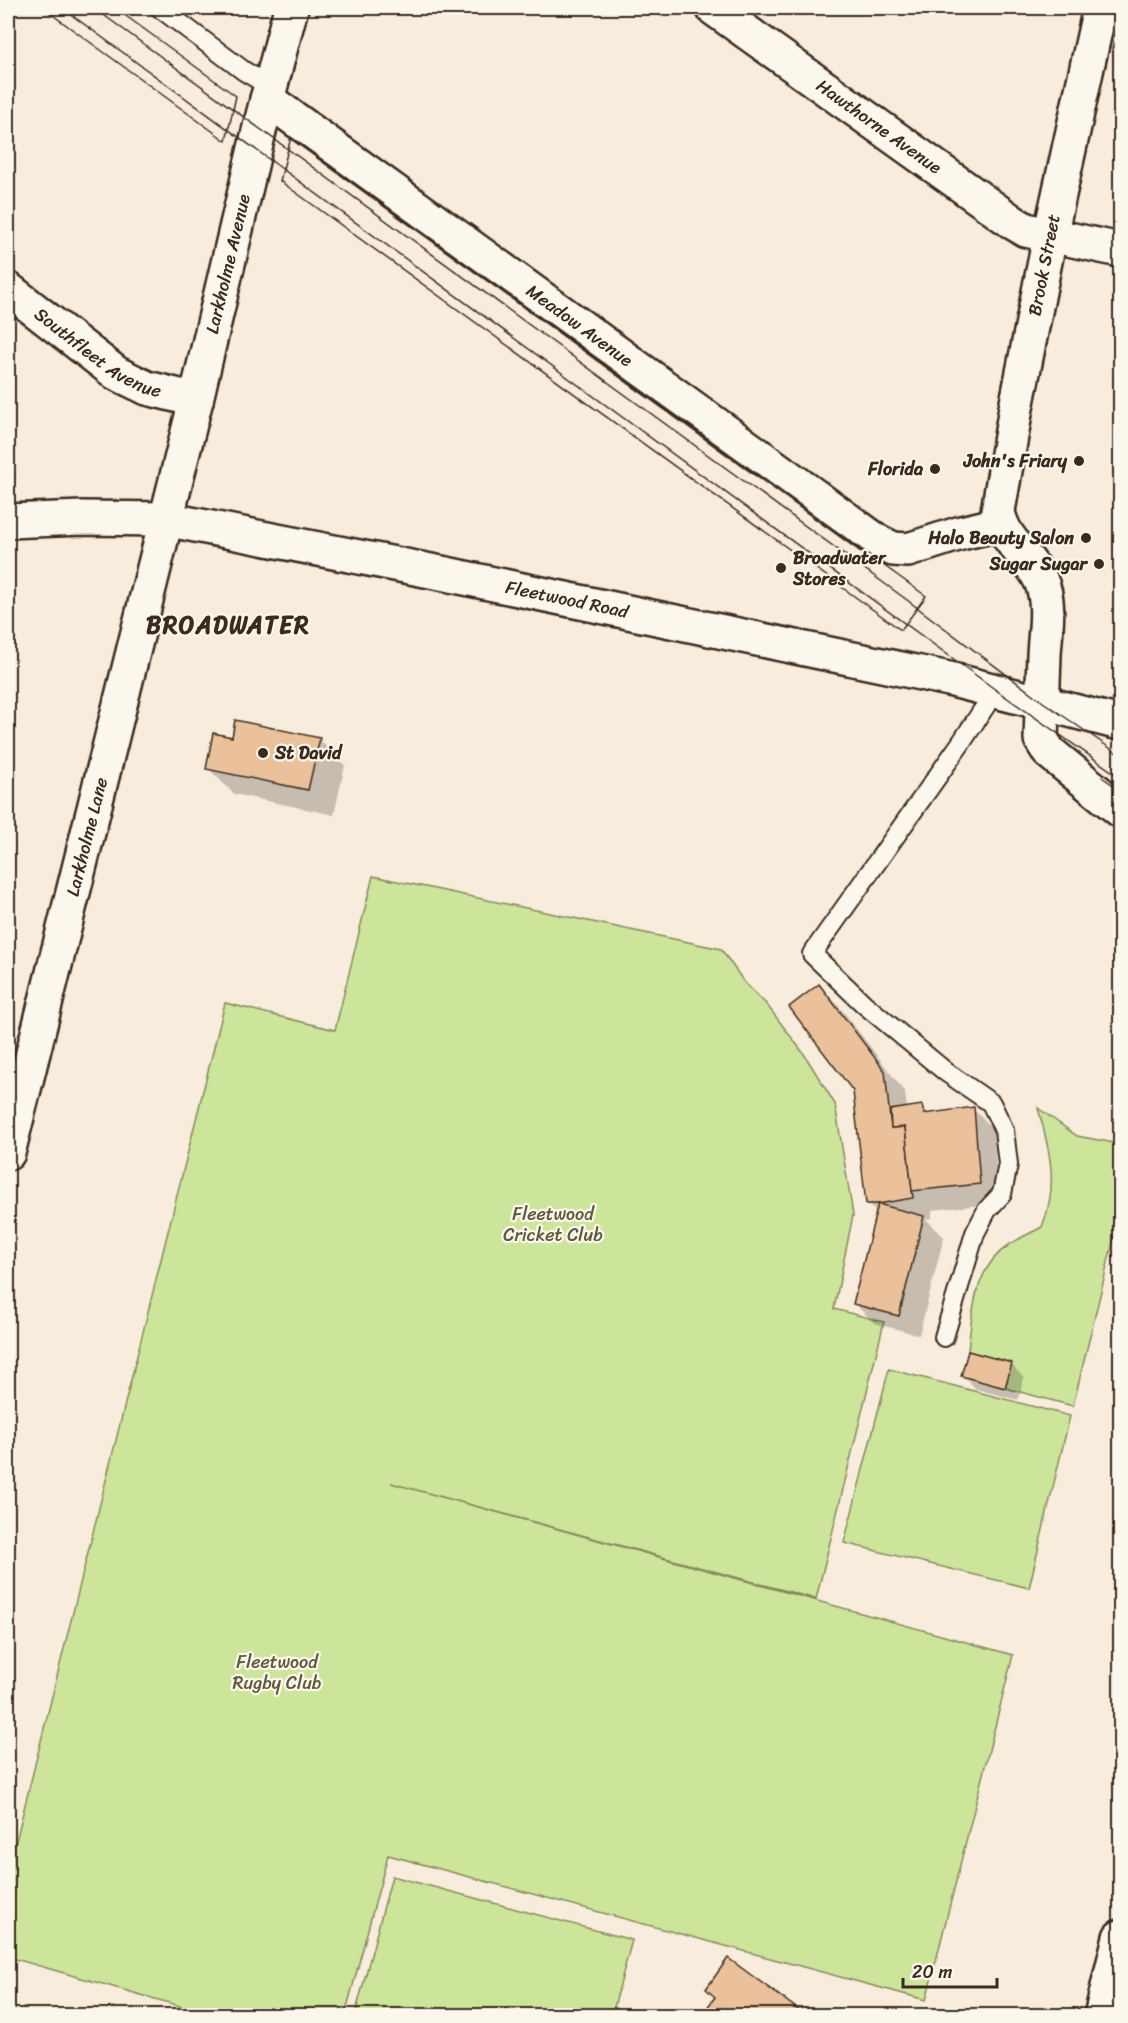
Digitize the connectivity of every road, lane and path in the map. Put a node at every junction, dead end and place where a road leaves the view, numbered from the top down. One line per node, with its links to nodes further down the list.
1 (160, 8): 5 (lane)
2 (291, 8): 5 (street, Larkholme Avenue)
3 (713, 8): 6 (street, Hawthorne Avenue)
4 (1100, 8): 6 (street, Brook Street)
5 (269, 93): 9 (street, Larkholme Avenue); 12 (street, Meadow Avenue)
6 (1050, 236): 7 (street, Hawthorne Avenue); 12 (street, Brook Street)
7 (1120, 250)
8 (8, 289): 9 (street, Southfleet Avenue)
9 (196, 400): 10 (street, Larkholme Avenue)
10 (165, 519): 11 (street, Fleetwood Road); 13 (street, Fleetwood Road); 17 (street, Larkholme Lane)
11 (8, 521)
12 (1000, 524): 14 (street)
13 (996, 690): 14 (street, Fleetwood Road); 18 (lane)
14 (1043, 702): 15 (street, Fleetwood Road); 16 (street)
15 (1120, 723)
16 (1120, 810)
17 (8, 1154)
18 (944, 1337)
19 (1120, 1937): 20 (street)
20 (1110, 1999)

